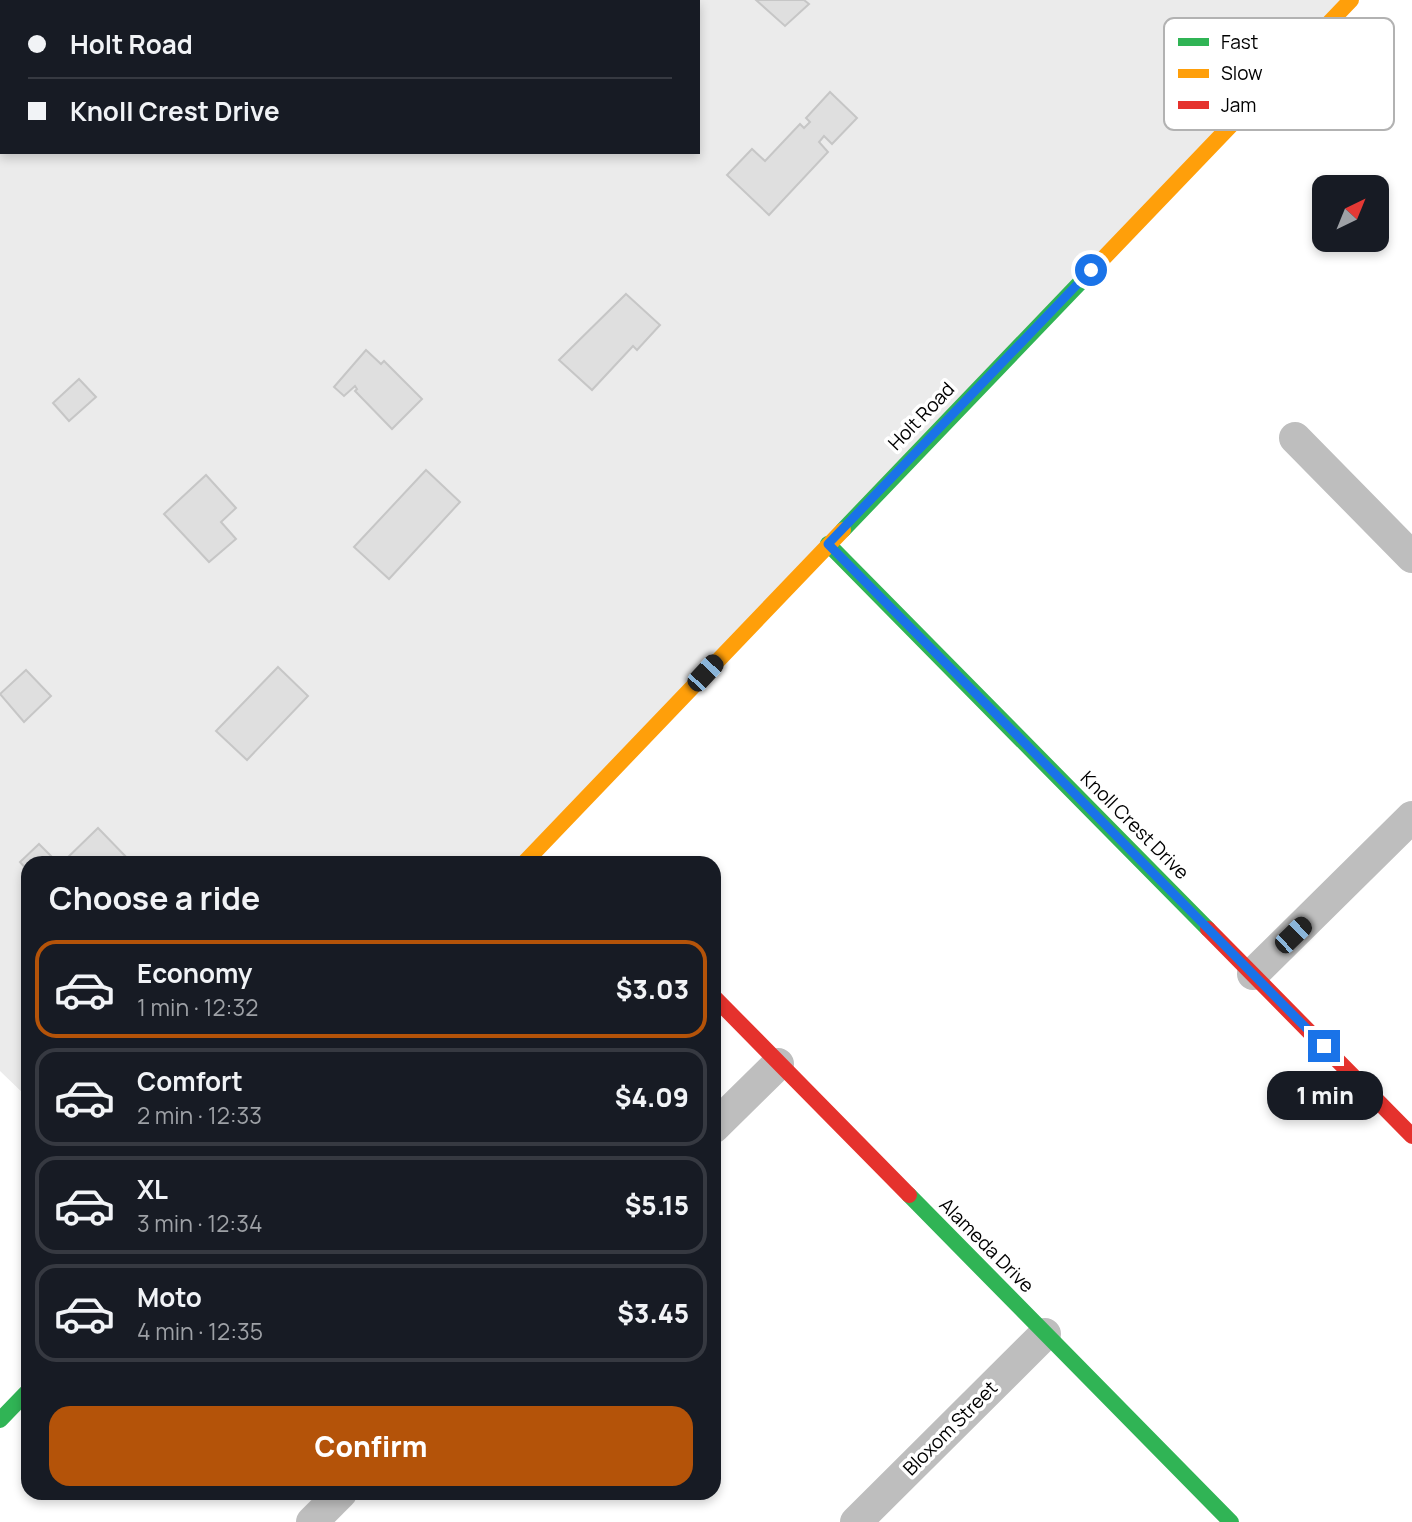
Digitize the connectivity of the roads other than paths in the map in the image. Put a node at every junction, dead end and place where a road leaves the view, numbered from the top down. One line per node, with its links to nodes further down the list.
1 (1351, 0): 2 (street, Holt Road)
2 (1334, 18)
3 (1226, 130): 5 (street, Holt Road)
4 (1295, 438): 6 (street)
5 (828, 544): 8 (street, Holt Road); 9 (street, Knoll Crest Drive)
6 (1412, 557)
7 (1412, 817): 9 (street)
8 (531, 856)
9 (1253, 974): 13 (street, Knoll Crest Drive)
10 (721, 1004): 11 (street, Alameda Drive)
11 (778, 1064): 12 (street); 14 (street, Alameda Drive)
12 (721, 1120)
13 (1412, 1136)
14 (1045, 1334): 19 (street, Bloxom Street); 20 (street, Alameda Drive)
15 (21, 1398): 16 (street)
16 (0, 1420)
17 (334, 1500): 18 (street)
18 (312, 1522)
19 (856, 1522)
20 (1231, 1522)

